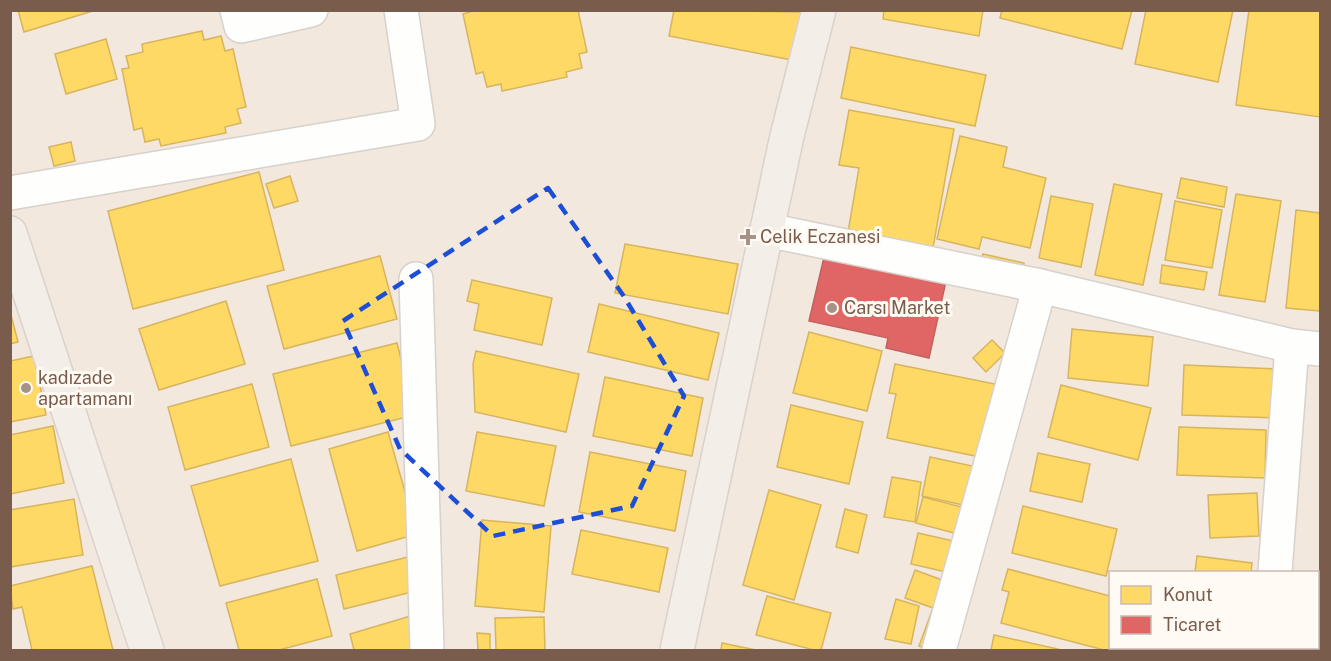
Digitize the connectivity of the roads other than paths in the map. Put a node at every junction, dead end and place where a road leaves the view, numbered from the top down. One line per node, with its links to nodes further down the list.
1 (237, 10): 2 (street)
2 (310, 10)
3 (401, 10): 5 (street)
4 (819, 10): 6 (main road)
5 (10, 193)
6 (767, 230): 9 (street); 14 (main road)
7 (10, 233): 12 (main road)
8 (416, 279): 13 (street)
9 (1040, 286): 10 (street); 15 (street)
10 (1306, 347): 11 (street)
11 (1275, 571)
12 (147, 651)
13 (427, 651)
14 (677, 651)
15 (939, 651)

